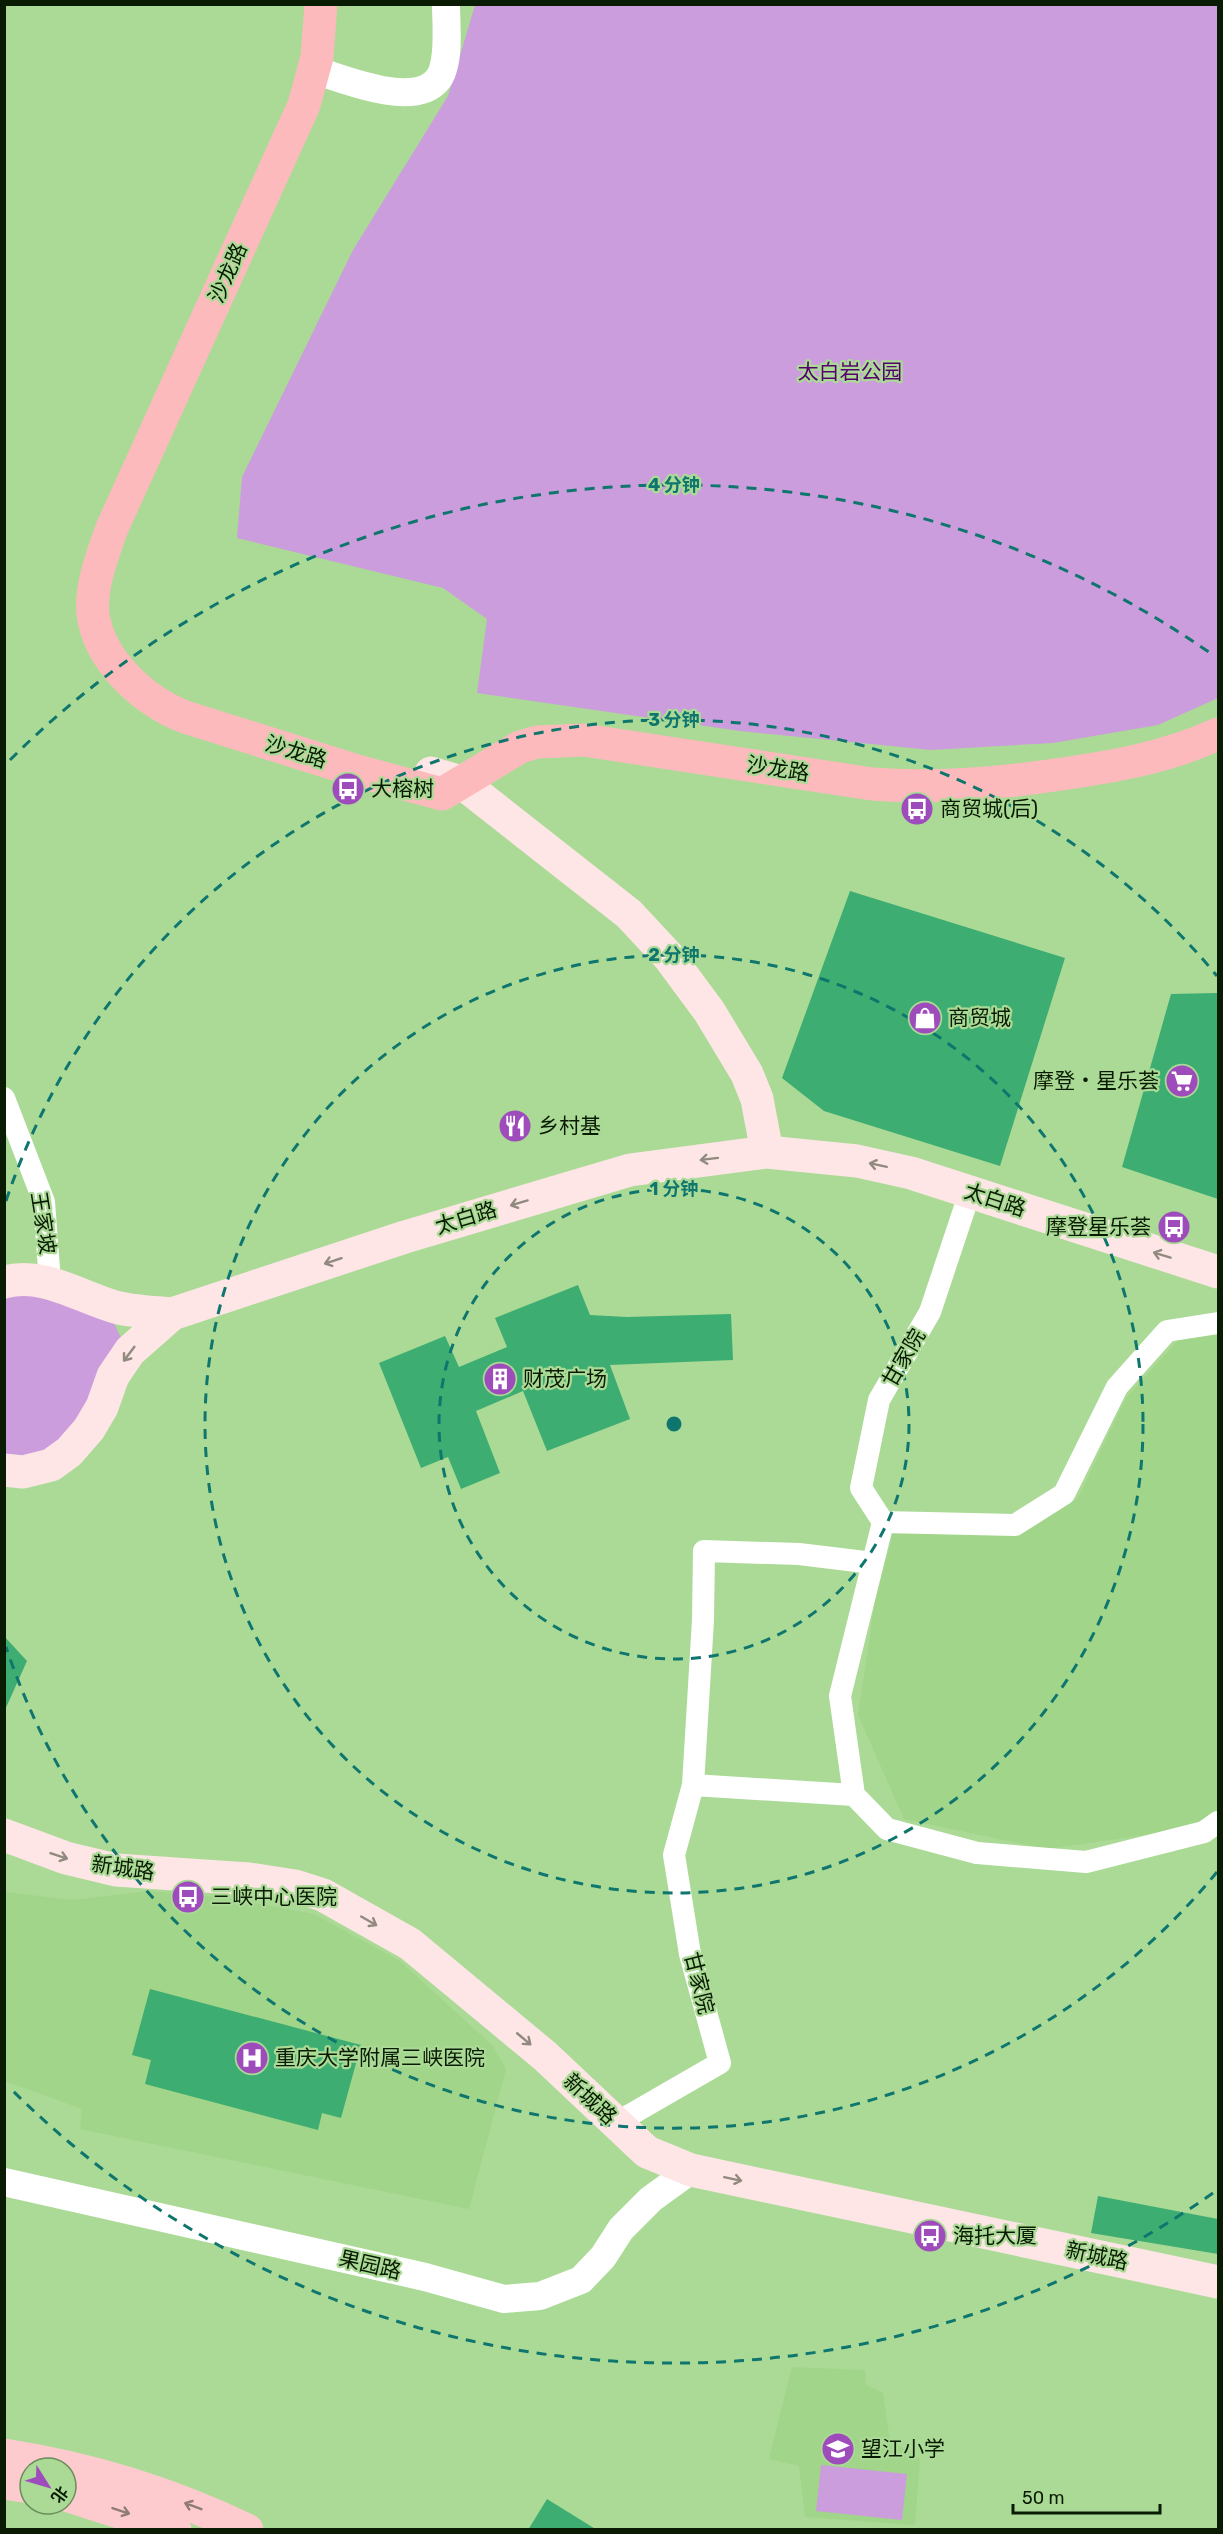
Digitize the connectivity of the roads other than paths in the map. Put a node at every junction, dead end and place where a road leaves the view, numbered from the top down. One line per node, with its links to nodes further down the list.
1 (321, 4): 4 (highway, 沙龙路)
2 (338, 4): 4 (highway, 沙龙路)
3 (446, 4): 4 (street)
4 (323, 72): 8 (highway, 沙龙路)
5 (1218, 711): 8 (highway, 沙龙路)
6 (1218, 734): 7 (highway, 沙龙路)
7 (537, 742): 8 (highway, 沙龙路); 9 (main road)
8 (445, 783): 9 (main road)
9 (503, 815): 11 (main road)
10 (4, 1098): 15 (street, 王家坡)
11 (767, 1152): 12 (main road, 太白路, one-way to 11); 16 (main road, 太白路, one-way to 16)
12 (970, 1192): 13 (main road, 太白路, one-way to 12); 19 (street, 甘家院)
13 (1218, 1272)
14 (4, 1281): 15 (main road, 太白路)
15 (50, 1282): 16 (main road, 太白路)
16 (172, 1314): 18 (main road, 太白路, one-way to 18)
17 (1218, 1323): 19 (street)
18 (4, 1470)
19 (884, 1522): 20 (street)
20 (873, 1563): 21 (street, 甘家院); 22 (street)
21 (693, 1785): 22 (street); 25 (street, 甘家院)
22 (854, 1796): 23 (street)
23 (1218, 1822)
24 (4, 1835): 25 (main road, 新城路, one-way to 25)
25 (616, 2123): 26 (main road, 新城路)
26 (691, 2170): 27 (street, 果园路); 28 (main road, 新城路, one-way to 28)
27 (4, 2182)
28 (1218, 2282)
29 (4, 2455): 32 (main road, one-way to 29)
30 (78, 2499): 31 (main road, one-way to 31)
31 (175, 2529)
32 (247, 2529)

